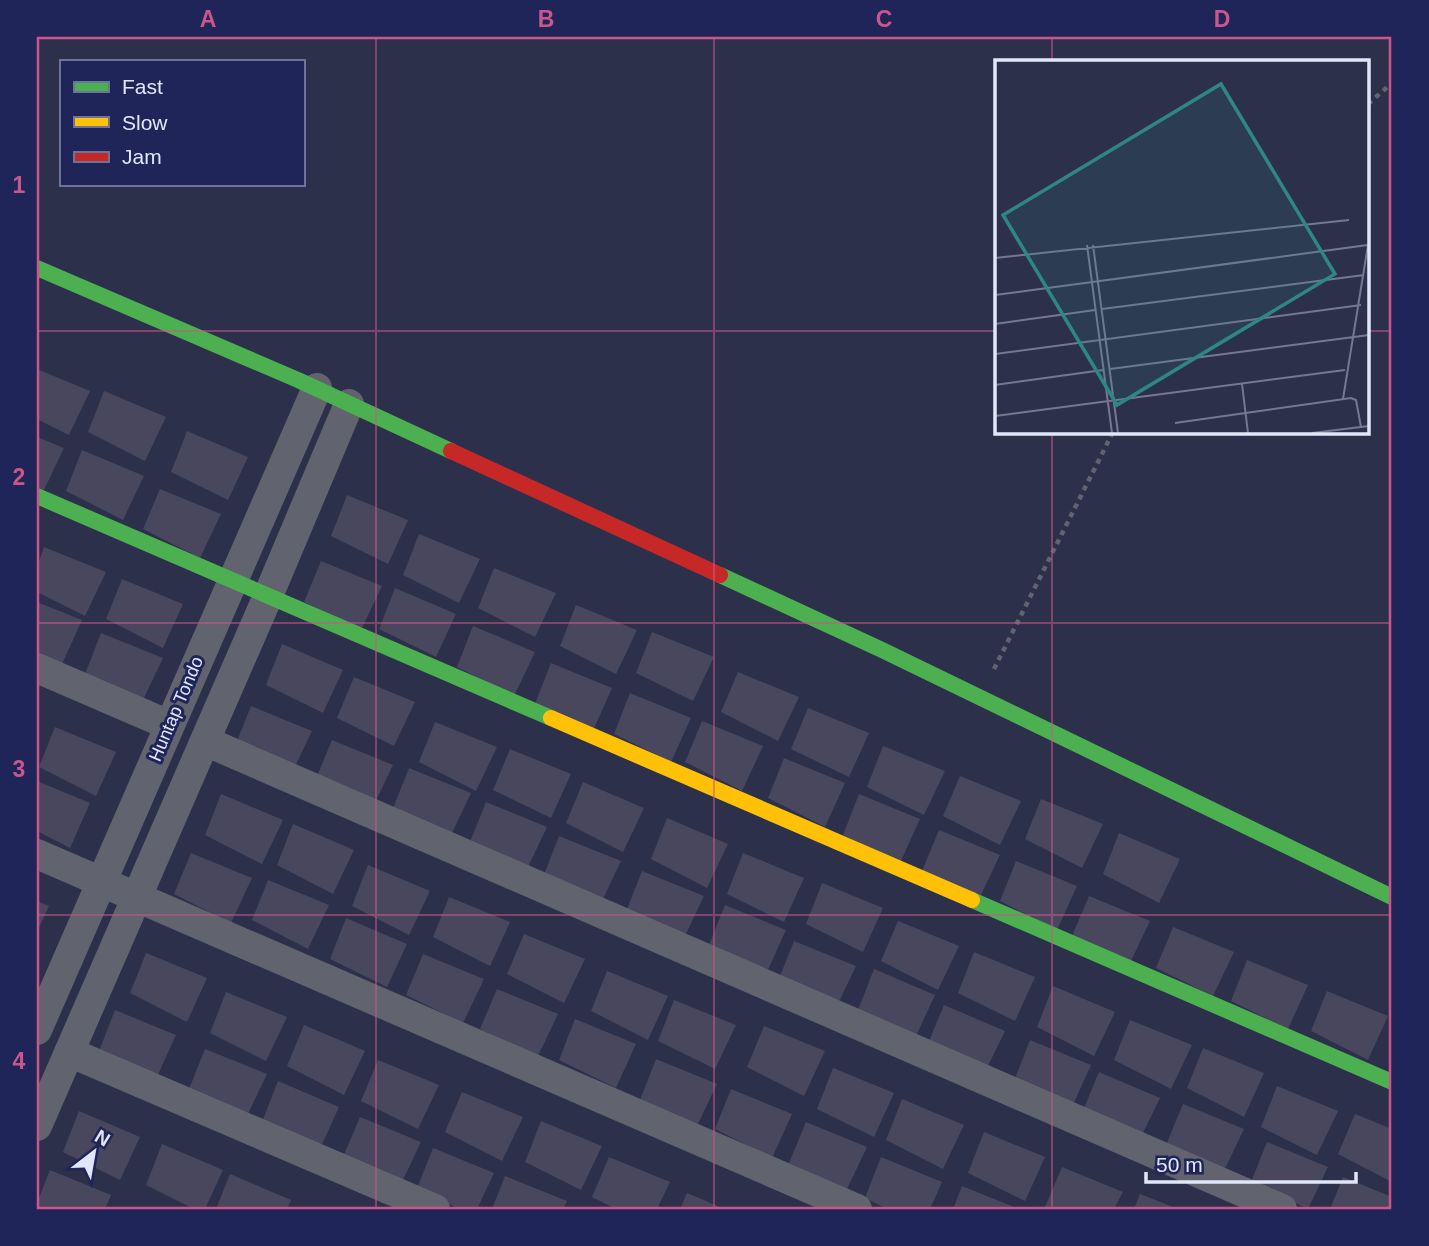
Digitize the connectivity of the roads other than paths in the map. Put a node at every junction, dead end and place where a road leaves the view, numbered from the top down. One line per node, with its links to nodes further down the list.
1 (37, 268): 2 (street)
2 (317, 388): 3 (street); 5 (street, Huntap Tondo)
3 (349, 404): 6 (street); 13 (street)
4 (37, 496): 5 (street)
5 (232, 580): 6 (street); 8 (street, Huntap Tondo)
6 (268, 596): 9 (street); 16 (street)
7 (37, 668): 8 (street)
8 (169, 725): 11 (street, Huntap Tondo)
9 (205, 741): 12 (street); 20 (street)
10 (37, 853): 11 (street)
11 (102, 882): 12 (street); 14 (street, Huntap Tondo)
12 (137, 897): 15 (street); 19 (street)
13 (1392, 897)
14 (37, 1030)
15 (69, 1052): 17 (street); 18 (street)
16 (1392, 1082)
17 (37, 1126)
18 (435, 1209)
19 (857, 1209)
20 (1282, 1209)

